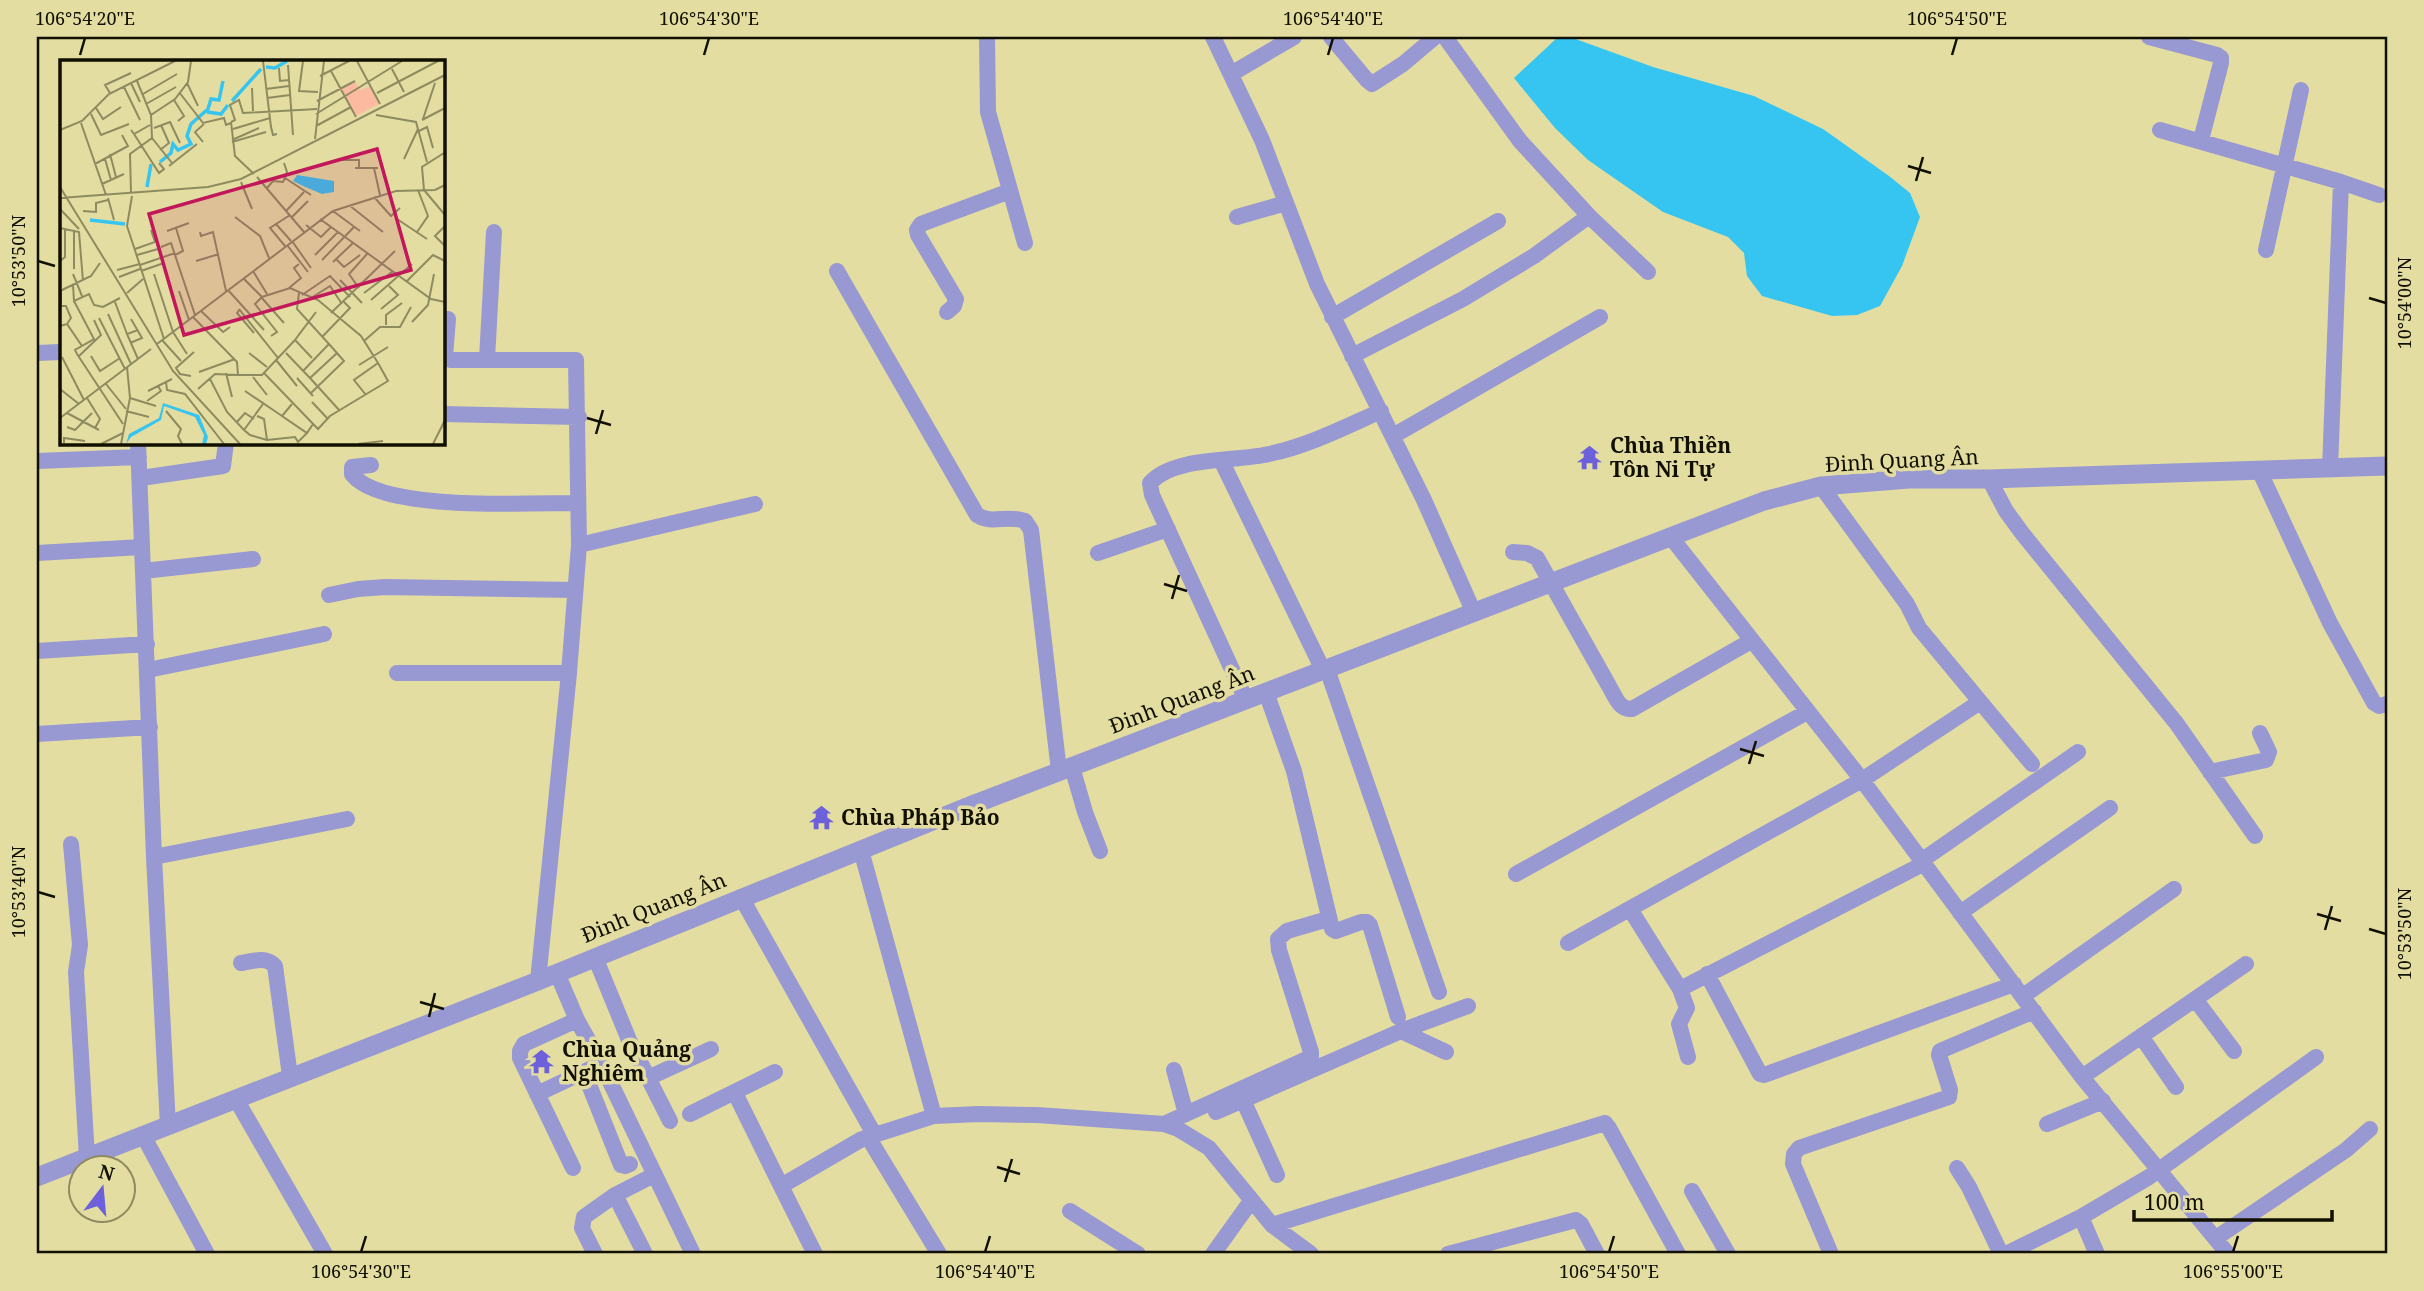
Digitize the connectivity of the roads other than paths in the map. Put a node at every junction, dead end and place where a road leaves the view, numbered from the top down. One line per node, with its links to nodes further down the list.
1 (987, 37): 15 (street)
2 (1213, 37): 9 (street)
3 (1294, 37): 9 (street)
4 (1331, 37): 5 (street)
5 (1435, 37)
6 (1445, 37): 18 (street)
7 (2149, 37): 8 (street)
8 (2184, 42): 12 (street)
9 (1231, 74): 17 (street)
10 (2301, 90): 13 (street)
11 (2160, 130): 12 (street)
12 (2201, 140): 13 (street)
13 (2285, 165): 14 (street); 23 (street)
14 (2342, 181): 16 (street); 44 (street)
15 (1010, 191): 22 (street); 26 (street)
16 (2379, 195)
17 (1286, 202): 19 (street); 27 (street)
18 (1589, 216): 25 (street); 32 (street)
19 (1237, 217)
20 (1498, 220): 27 (street)
21 (494, 232): 33 (street)
22 (1025, 243)
23 (2266, 250)
24 (837, 271): 82 (street)
25 (1648, 272)
26 (947, 312)
27 (1332, 317): 32 (street)
28 (1600, 317): 37 (street)
29 (448, 319): 33 (street)
30 (60, 352): 31 (street)
31 (37, 354)
32 (1352, 356): 34 (street)
33 (486, 359): 36 (street)
34 (1381, 411): 37 (street); 40 (street)
35 (444, 414): 36 (street)
36 (579, 416): 49 (street)
37 (1392, 436): 63 (street)
38 (226, 444): 46 (street)
39 (139, 450): 41 (street); 46 (street)
40 (1221, 460): 51 (street); 69 (street)
41 (37, 461)
42 (371, 465): 49 (street)
43 (2387, 466): 44 (street, Đinh Quang Ân)
44 (2330, 468): 45 (street, Đinh Quang Ân)
45 (2259, 470): 47 (street, Đinh Quang Ân); 75 (street)
46 (141, 478): 54 (street)
47 (1989, 479): 48 (street, Đinh Quang Ân); 83 (street)
48 (1821, 486): 52 (street, Đinh Quang Ân); 74 (street)
49 (577, 503): 53 (street)
50 (755, 504): 53 (street)
51 (1168, 529): 57 (street); 73 (street)
52 (1670, 536): 60 (street, Đinh Quang Ân); 65 (street)
53 (579, 544): 61 (street)
54 (142, 547): 56 (street); 59 (street)
55 (1513, 552): 60 (street)
56 (37, 553)
57 (1098, 553)
58 (253, 559): 59 (street)
59 (143, 571): 66 (street)
60 (1550, 583): 63 (street, Đinh Quang Ân); 65 (street)
61 (575, 590): 62 (street); 71 (street)
62 (328, 595)
63 (1474, 613): 69 (street, Đinh Quang Ân)
64 (324, 634): 68 (street)
65 (1751, 640): 76 (street)
66 (147, 644): 67 (street); 68 (street)
67 (37, 651)
68 (148, 670): 77 (street)
69 (1325, 670): 72 (street, Đinh Quang Ân); 108 (street)
70 (397, 673): 71 (street)
71 (569, 673): 105 (street)
72 (1266, 692): 73 (street, Đinh Quang Ân); 98 (street)
73 (1246, 700): 82 (street, Đinh Quang Ân)
74 (1980, 702): 81 (street); 84 (street)
75 (2387, 704)
76 (1807, 712): 84 (street); 93 (street)
77 (150, 727): 79 (street); 91 (street)
78 (2260, 733): 83 (street)
79 (37, 734)
80 (2078, 752): 92 (street)
81 (2032, 764)
82 (1065, 769): 89 (street, Đinh Quang Ân); 90 (street)
83 (2210, 772): 87 (street)
84 (1862, 780): 92 (street); 96 (street)
85 (2110, 808): 97 (street)
86 (348, 819): 91 (street)
87 (2255, 836)
88 (71, 844): 143 (street)
89 (861, 850): 95 (street, Đinh Quang Ân); 135 (street)
90 (1100, 851)
91 (154, 857): 138 (street)
92 (1922, 862): 97 (street); 104 (street)
93 (1517, 874)
94 (2174, 889): 107 (street)
95 (741, 897): 100 (street, Đinh Quang Ân); 141 (street)
96 (1630, 909): 99 (street); 106 (street)
97 (1960, 913): 107 (street)
98 (1328, 919): 113 (street); 134 (street)
99 (1568, 943)
100 (595, 957): 103 (street, Đinh Quang Ân); 126 (street)
101 (241, 963): 124 (street)
102 (2246, 964): 109 (street)
103 (557, 973): 105 (street, Đinh Quang Ân); 112 (street)
104 (1707, 974): 106 (street); 107 (street)
105 (538, 981): 124 (street, Đinh Quang Ân)
106 (1680, 989): 118 (street)
107 (2019, 990): 111 (street)
108 (1439, 992)
109 (2195, 999): 114 (street); 116 (street)
110 (1468, 1006): 113 (street)
111 (2034, 1011): 125 (street); 175 (street)
112 (577, 1020): 120 (street); 129 (street)
113 (1400, 1024): 117 (street); 131 (street)
114 (2141, 1036): 125 (street); 127 (street)
115 (711, 1049): 126 (street)
116 (2234, 1051)
117 (1447, 1052)
118 (1688, 1057)
119 (2316, 1057): 149 (street)
120 (601, 1063): 122 (street); 150 (street)
121 (1174, 1070): 134 (street)
122 (584, 1072): 129 (street); 145 (street)
123 (775, 1072): 128 (street)
124 (290, 1076): 130 (street, Đinh Quang Ân)
125 (2082, 1077): 132 (street)
126 (648, 1078): 136 (street)
127 (2176, 1087)
128 (735, 1093): 133 (street); 153 (street)
129 (537, 1094): 147 (street)
130 (236, 1098): 138 (street, Đinh Quang Ân); 162 (street)
131 (1243, 1100): 139 (street); 151 (street)
132 (2103, 1101): 137 (street); 149 (street)
133 (690, 1114)
134 (1186, 1114): 139 (street)
135 (934, 1116): 139 (street); 141 (street)
136 (670, 1121)
137 (2047, 1124)
138 (168, 1126): 142 (street, Đinh Quang Ân)
139 (1171, 1126): 156 (street)
140 (2370, 1129): 160 (street)
141 (871, 1135): 153 (street); 167 (street)
142 (144, 1137): 144 (street, Đinh Quang Ân); 161 (street)
143 (87, 1154)
144 (96, 1154)
145 (630, 1164)
146 (66, 1165): 152 (street, Đinh Quang Ân)
147 (573, 1168)
148 (1957, 1168): 176 (street)
149 (2160, 1170): 158 (street); 160 (street)
150 (654, 1175): 155 (street); 165 (street)
151 (1277, 1175)
152 (37, 1177)
153 (781, 1186): 166 (street)
154 (1692, 1191): 174 (street)
155 (615, 1195): 163 (street); 164 (street)
156 (1251, 1200): 159 (street); 169 (street)
157 (1070, 1211): 168 (street)
158 (2081, 1217): 176 (street); 177 (street)
159 (1272, 1225): 170 (street); 173 (street)
160 (2216, 1238): 178 (street)
161 (207, 1254)
162 (326, 1254)
163 (595, 1254)
164 (645, 1254)
165 (693, 1254)
166 (815, 1254)
167 (939, 1254)
168 (1138, 1254)
169 (1213, 1254)
170 (1311, 1254)
171 (1448, 1254): 172 (street)
172 (1597, 1254)
173 (1678, 1254)
174 (1728, 1254)
175 (1831, 1254)
176 (2003, 1254)
177 (2097, 1254)
178 (2228, 1254)

